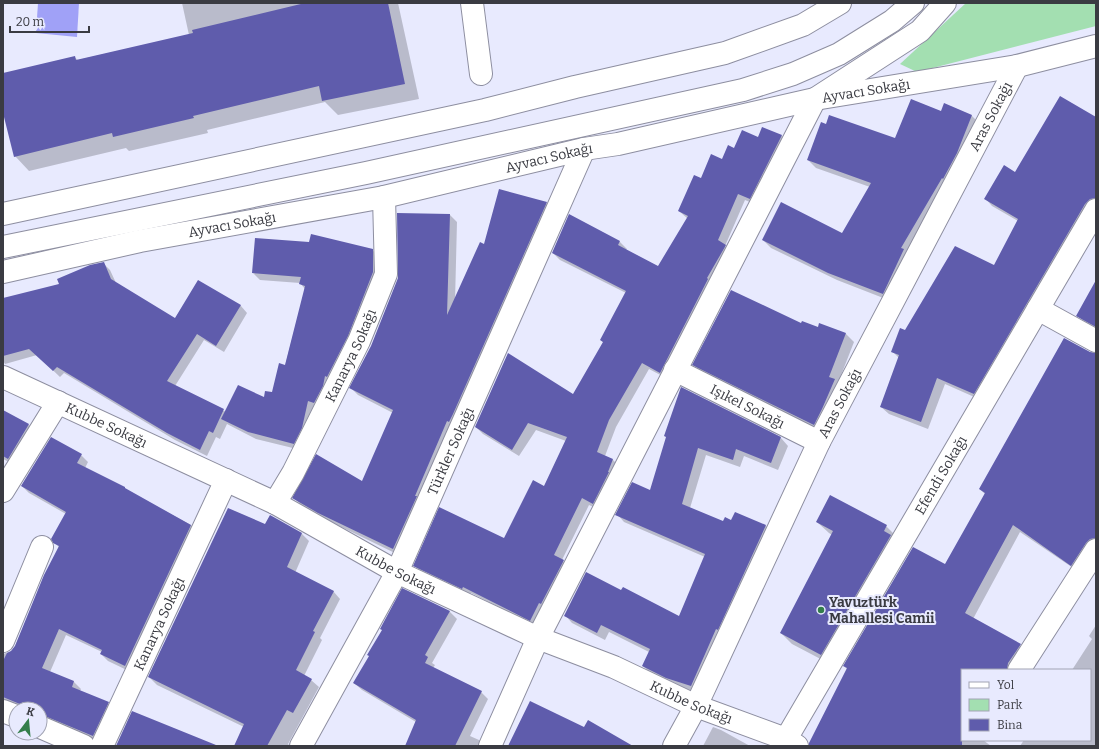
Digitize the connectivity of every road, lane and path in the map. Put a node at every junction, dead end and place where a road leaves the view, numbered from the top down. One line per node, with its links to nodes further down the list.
1 (472, 3): 7 (street)
2 (840, 3): 12 (street)
3 (912, 3): 13 (street)
4 (945, 3): 8 (street)
5 (1096, 46): 6 (street, Ayvacı Sokağı)
6 (1017, 66): 8 (street, Ayvacı Sokağı); 20 (street, Aras Sokağı)
7 (481, 74)
8 (815, 99): 9 (street, Ayvacı Sokağı); 17 (street)
9 (584, 149): 10 (street, Ayvacı Sokağı); 26 (street, Türkler Sokağı)
10 (384, 197): 14 (street, Ayvacı Sokağı); 23 (street, Kanarya Sokağı)
11 (1096, 210): 15 (street, Efendi Sokağı)
12 (3, 214)
13 (3, 247)
14 (3, 272)
15 (1038, 309): 16 (street); 32 (street, Efendi Sokağı)
16 (1096, 341)
17 (675, 370): 20 (street, Işıkel Sokağı); 27 (street)
18 (3, 377): 19 (street, Kubbe Sokağı)
19 (58, 402): 21 (street, Kubbe Sokağı); 22 (street)
20 (819, 442): 30 (street, Aras Sokağı)
21 (226, 480): 23 (street, Kubbe Sokağı); 34 (street, Kanarya Sokağı)
22 (3, 491)
23 (275, 503): 26 (street, Kubbe Sokağı)
24 (42, 547): 28 (street)
25 (1096, 550): 29 (street)
26 (397, 572): 27 (street, Kubbe Sokağı); 35 (street, Türkler Sokağı)
27 (538, 638): 30 (street, Kubbe Sokağı); 36 (street)
28 (3, 641)
29 (1020, 669)
30 (696, 706): 32 (street, Kubbe Sokağı); 37 (street, Aras Sokağı)
31 (48, 730): 33 (street)
32 (792, 743)
33 (84, 746)
34 (102, 746)
35 (301, 746)
36 (490, 746)
37 (674, 746)

